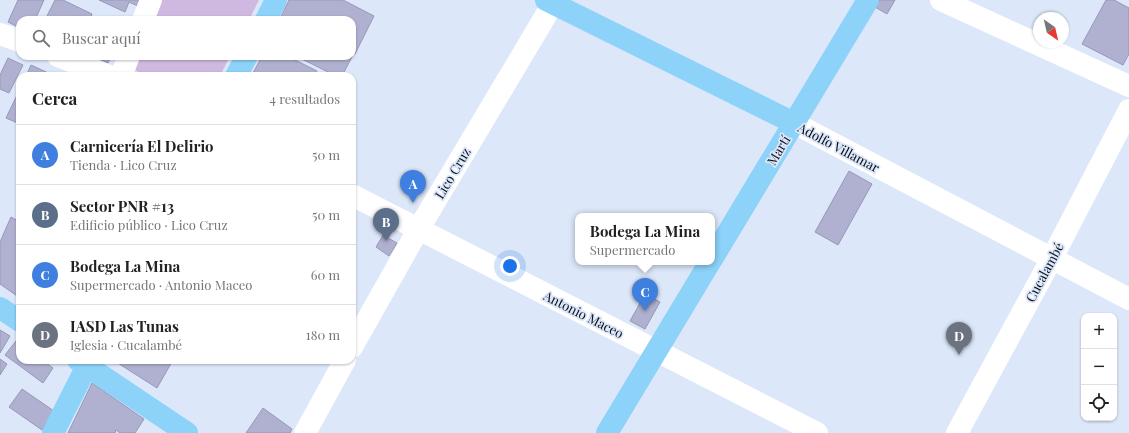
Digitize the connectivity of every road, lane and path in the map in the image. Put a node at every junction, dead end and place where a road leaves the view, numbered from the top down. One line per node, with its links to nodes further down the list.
1 (151, 0): 6 (street)
2 (276, 0): 7 (main road)
3 (868, 0): 18 (main road, Martí)
4 (941, 0): 16 (street)
5 (552, 1): 18 (main road, Adolfo Villamar); 20 (street, Lico Cruz)
6 (145, 16)
7 (268, 16)
8 (0, 34): 9 (street)
9 (16, 40)
10 (68, 60): 13 (street)
11 (127, 60): 14 (street)
12 (245, 60): 15 (main road)
13 (99, 72)
14 (123, 72)
15 (238, 72)
16 (1129, 86)
17 (1129, 110): 22 (street, Cucalambé)
18 (794, 123): 21 (main road, Martí); 22 (street, Adolfo Villamar)
19 (356, 197): 20 (street, Antonio Maceo)
20 (418, 230): 27 (street, Lico Cruz); 28 (street, Antonio Maceo)
21 (715, 254)
22 (1052, 258): 24 (street, Adolfo Villamar); 37 (street, Cucalambé)
23 (708, 265): 28 (main road)
24 (1129, 299)
25 (0, 308): 26 (main road)
26 (16, 318)
27 (356, 340)
28 (657, 350): 35 (main road); 36 (street, Antonio Maceo)
29 (84, 364): 32 (main road)
30 (88, 364): 33 (main road)
31 (343, 364): 34 (street)
32 (53, 433)
33 (187, 433)
34 (305, 433)
35 (607, 433)
36 (817, 433)
37 (957, 433)

